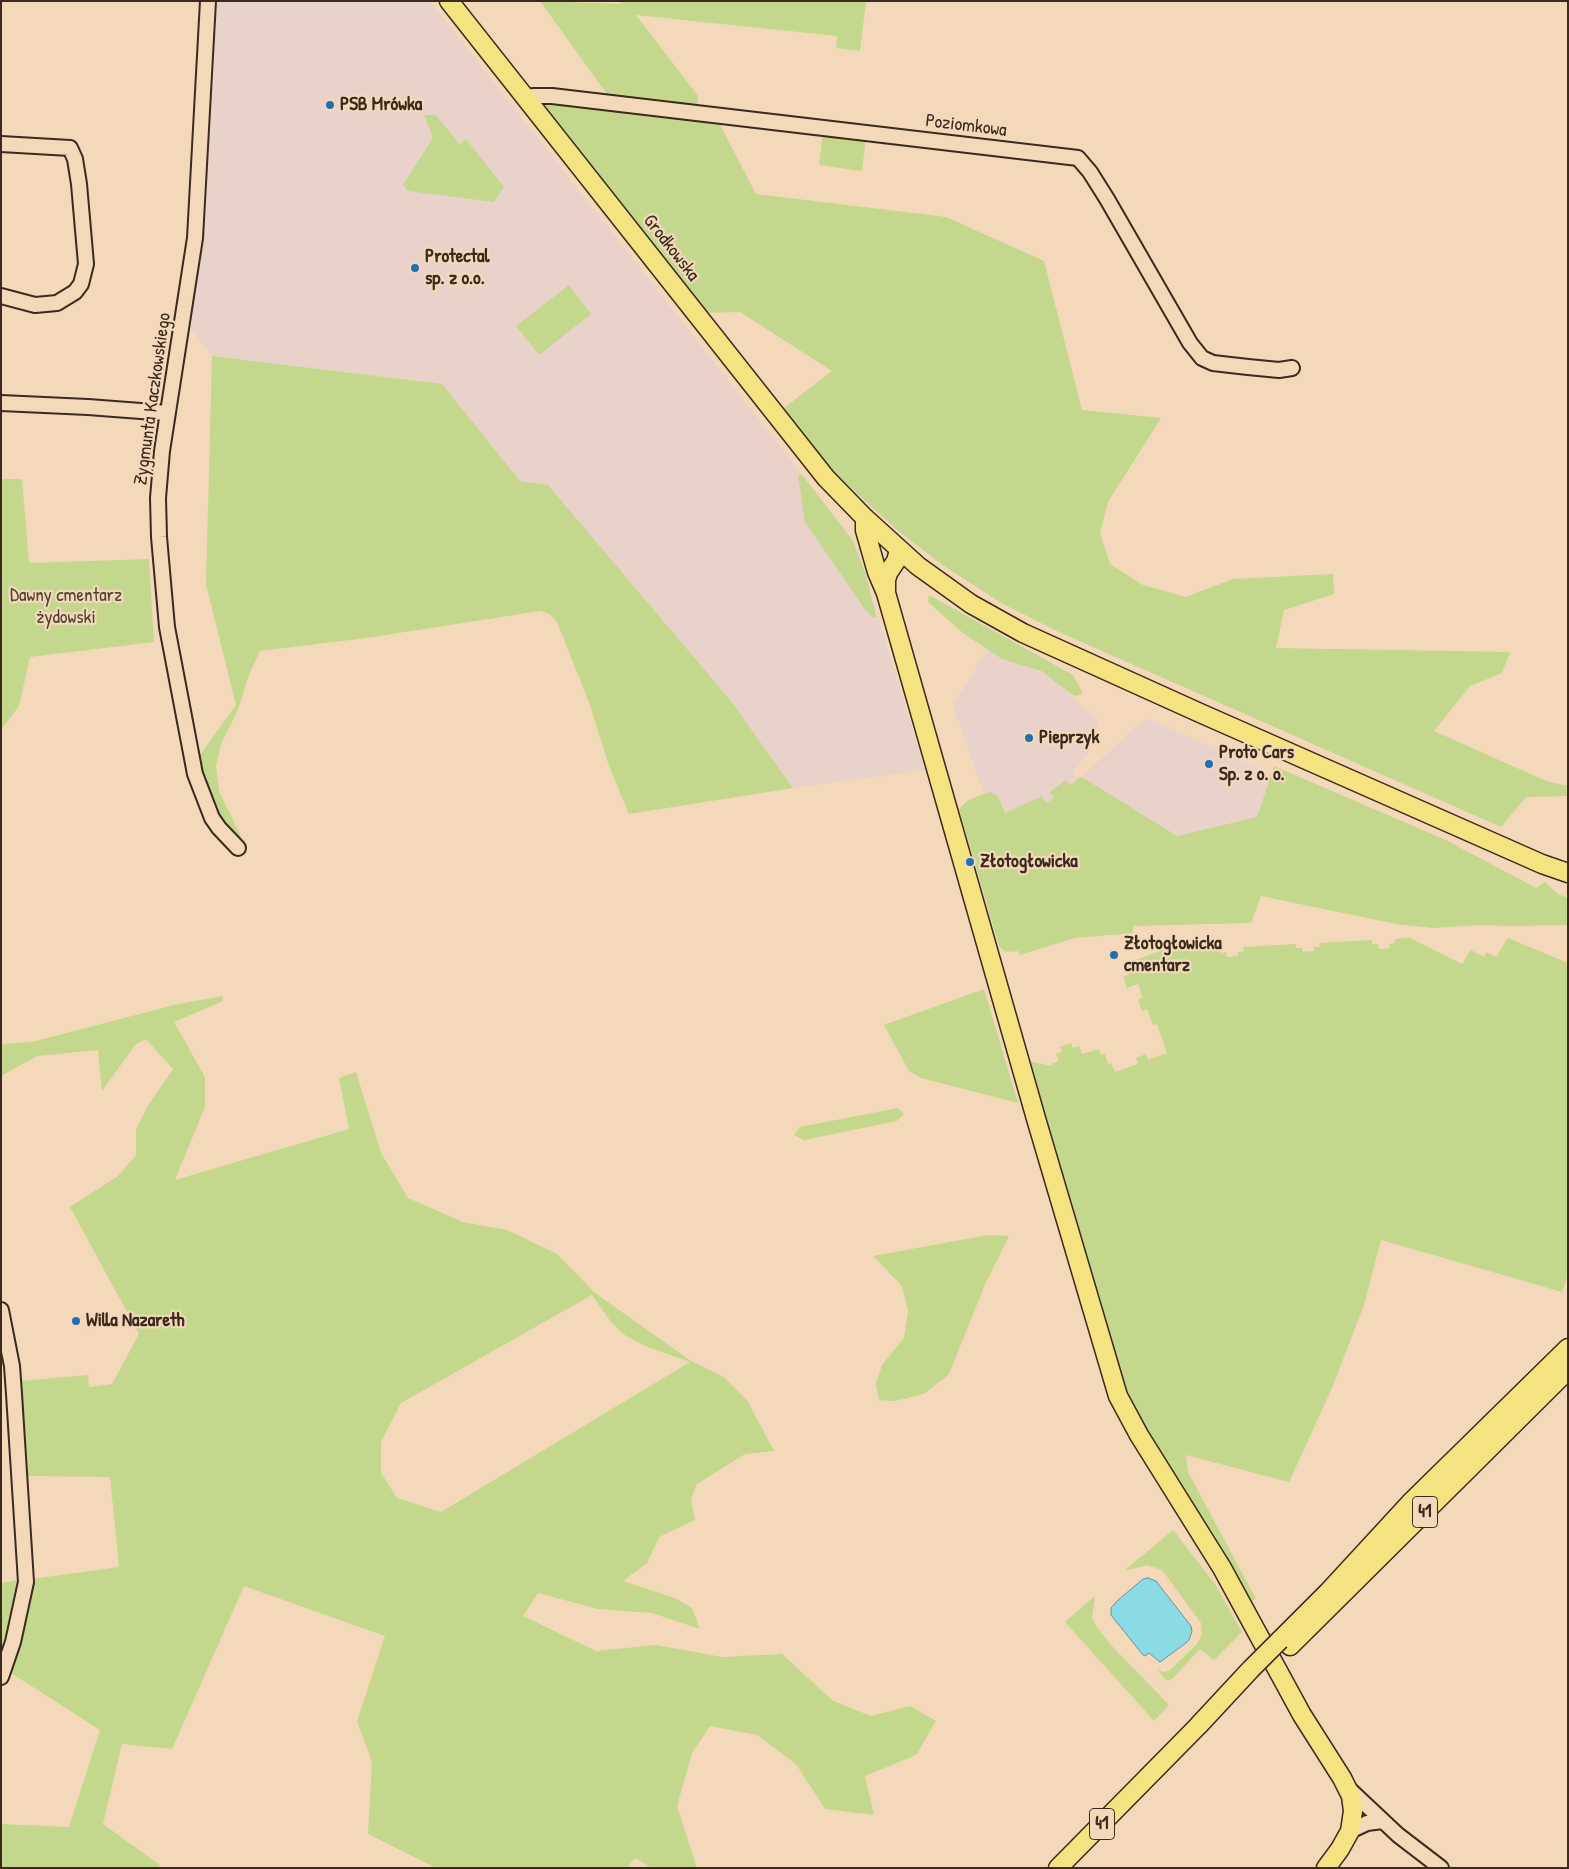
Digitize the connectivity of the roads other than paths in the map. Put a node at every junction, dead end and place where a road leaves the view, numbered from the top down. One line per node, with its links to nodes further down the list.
1 (208, 1): 8 (street, Zygmunta Kaczkowskiego)
2 (448, 1): 3 (main road, Grodkowska)
3 (526, 99): 6 (street, Poziomkowa); 9 (main road, Grodkowska)
4 (1, 144): 5 (street)
5 (1, 296)
6 (1292, 368)
7 (1, 403): 8 (street)
8 (167, 413): 14 (street, Zygmunta Kaczkowskiego)
9 (865, 518): 10 (main road, Grodkowska); 12 (main road)
10 (899, 550): 11 (main road, Grodkowska); 12 (main road); 13 (main road)
11 (918, 566): 13 (main road); 15 (main road, Grodkowska)
12 (877, 572): 13 (main road)
13 (886, 593): 24 (main road)
14 (238, 848)
15 (1542, 864): 16 (main road); 17 (main road)
16 (1568, 873)
17 (1568, 879)
18 (1, 1310): 23 (street)
19 (1568, 1348): 21 (main road, 41)
20 (1568, 1370): 21 (main road, 41)
21 (1284, 1644): 22 (main road, 41)
22 (1255, 1673): 27 (main road, 41); 28 (main road, 41)
23 (1, 1677)
24 (1348, 1788): 25 (street); 26 (main road)
25 (1382, 1821): 26 (street); 30 (street)
26 (1350, 1831): 29 (main road)
27 (1058, 1868)
28 (1071, 1868)
29 (1326, 1868)
30 (1442, 1868)

